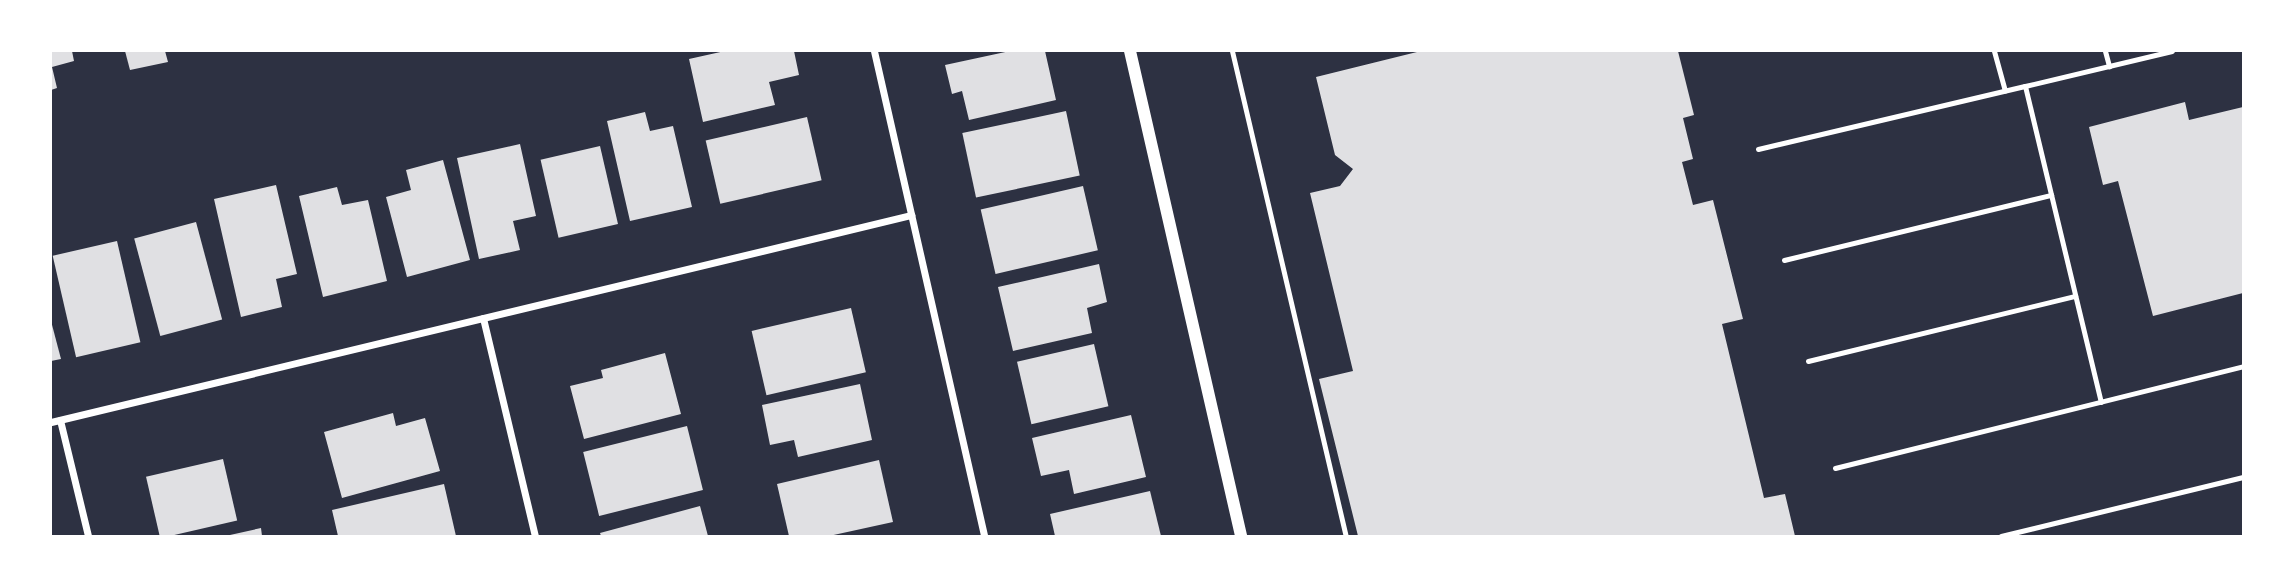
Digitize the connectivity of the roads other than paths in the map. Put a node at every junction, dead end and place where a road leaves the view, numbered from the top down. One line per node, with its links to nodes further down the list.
1 (874, 51): 12 (street)
2 (1130, 51): 26 (street)
3 (1232, 51): 27 (lane)
4 (1994, 51): 9 (lane)
5 (2105, 51): 7 (lane)
6 (2172, 51): 7 (lane)
7 (2109, 66): 8 (lane)
8 (2025, 86): 9 (lane); 11 (lane)
9 (2004, 91): 10 (lane)
10 (1758, 149)
11 (2051, 195): 13 (lane); 14 (lane)
12 (911, 215): 15 (street); 25 (street)
13 (1784, 260)
14 (2075, 296): 16 (lane); 18 (lane)
15 (483, 318): 19 (street); 24 (street)
16 (1808, 361)
17 (2243, 366): 18 (lane)
18 (2101, 402): 21 (lane)
19 (60, 420): 20 (street); 23 (street)
20 (51, 422)
21 (1835, 468)
22 (2243, 477): 28 (lane)
23 (88, 536)
24 (536, 536)
25 (984, 536)
26 (1241, 536)
27 (1346, 536)
28 (2001, 536)

